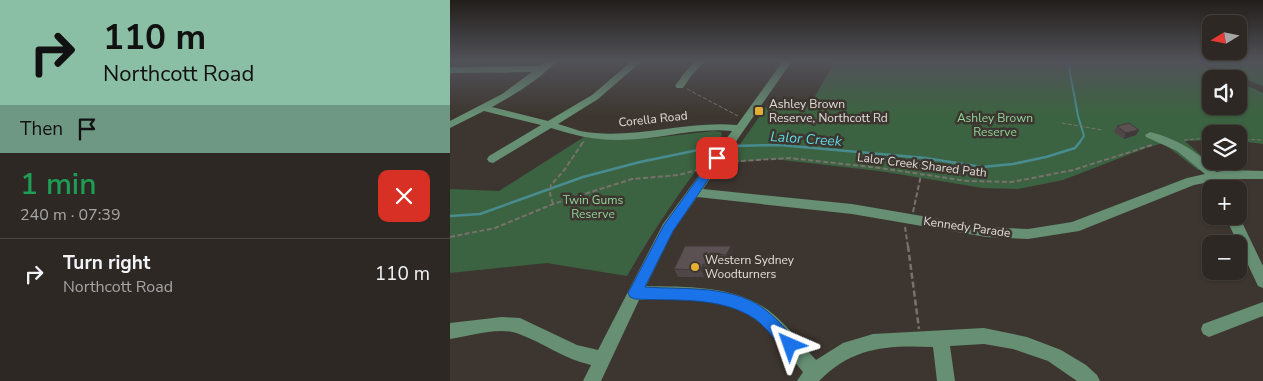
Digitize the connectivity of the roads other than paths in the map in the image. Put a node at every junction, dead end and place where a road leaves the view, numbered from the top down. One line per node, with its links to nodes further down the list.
1 (529, 79): 6 (street)
2 (617, 79): 7 (street)
3 (685, 79): 5 (street)
4 (775, 79): 9 (street)
5 (680, 86)
6 (484, 108): 7 (street, Corella Road); 8 (street)
7 (552, 124): 9 (street, Corella Road); 11 (street)
8 (450, 125)
9 (738, 128): 15 (street)
10 (1150, 135): 13 (street)
11 (493, 159)
12 (1263, 175): 13 (street, Kennedy Parade)
13 (1215, 176): 14 (street); 15 (street, Kennedy Parade)
14 (1217, 180)
15 (693, 192): 18 (street)
16 (1236, 225): 17 (street)
17 (1263, 282)
18 (635, 293): 23 (street); 24 (street)
19 (1263, 309): 20 (street)
20 (1209, 329)
21 (451, 331): 23 (street)
22 (940, 338): 24 (street); 26 (street); 27 (street)
23 (603, 359): 25 (street)
24 (810, 377)
25 (592, 381)
26 (946, 381)
27 (1091, 381)

